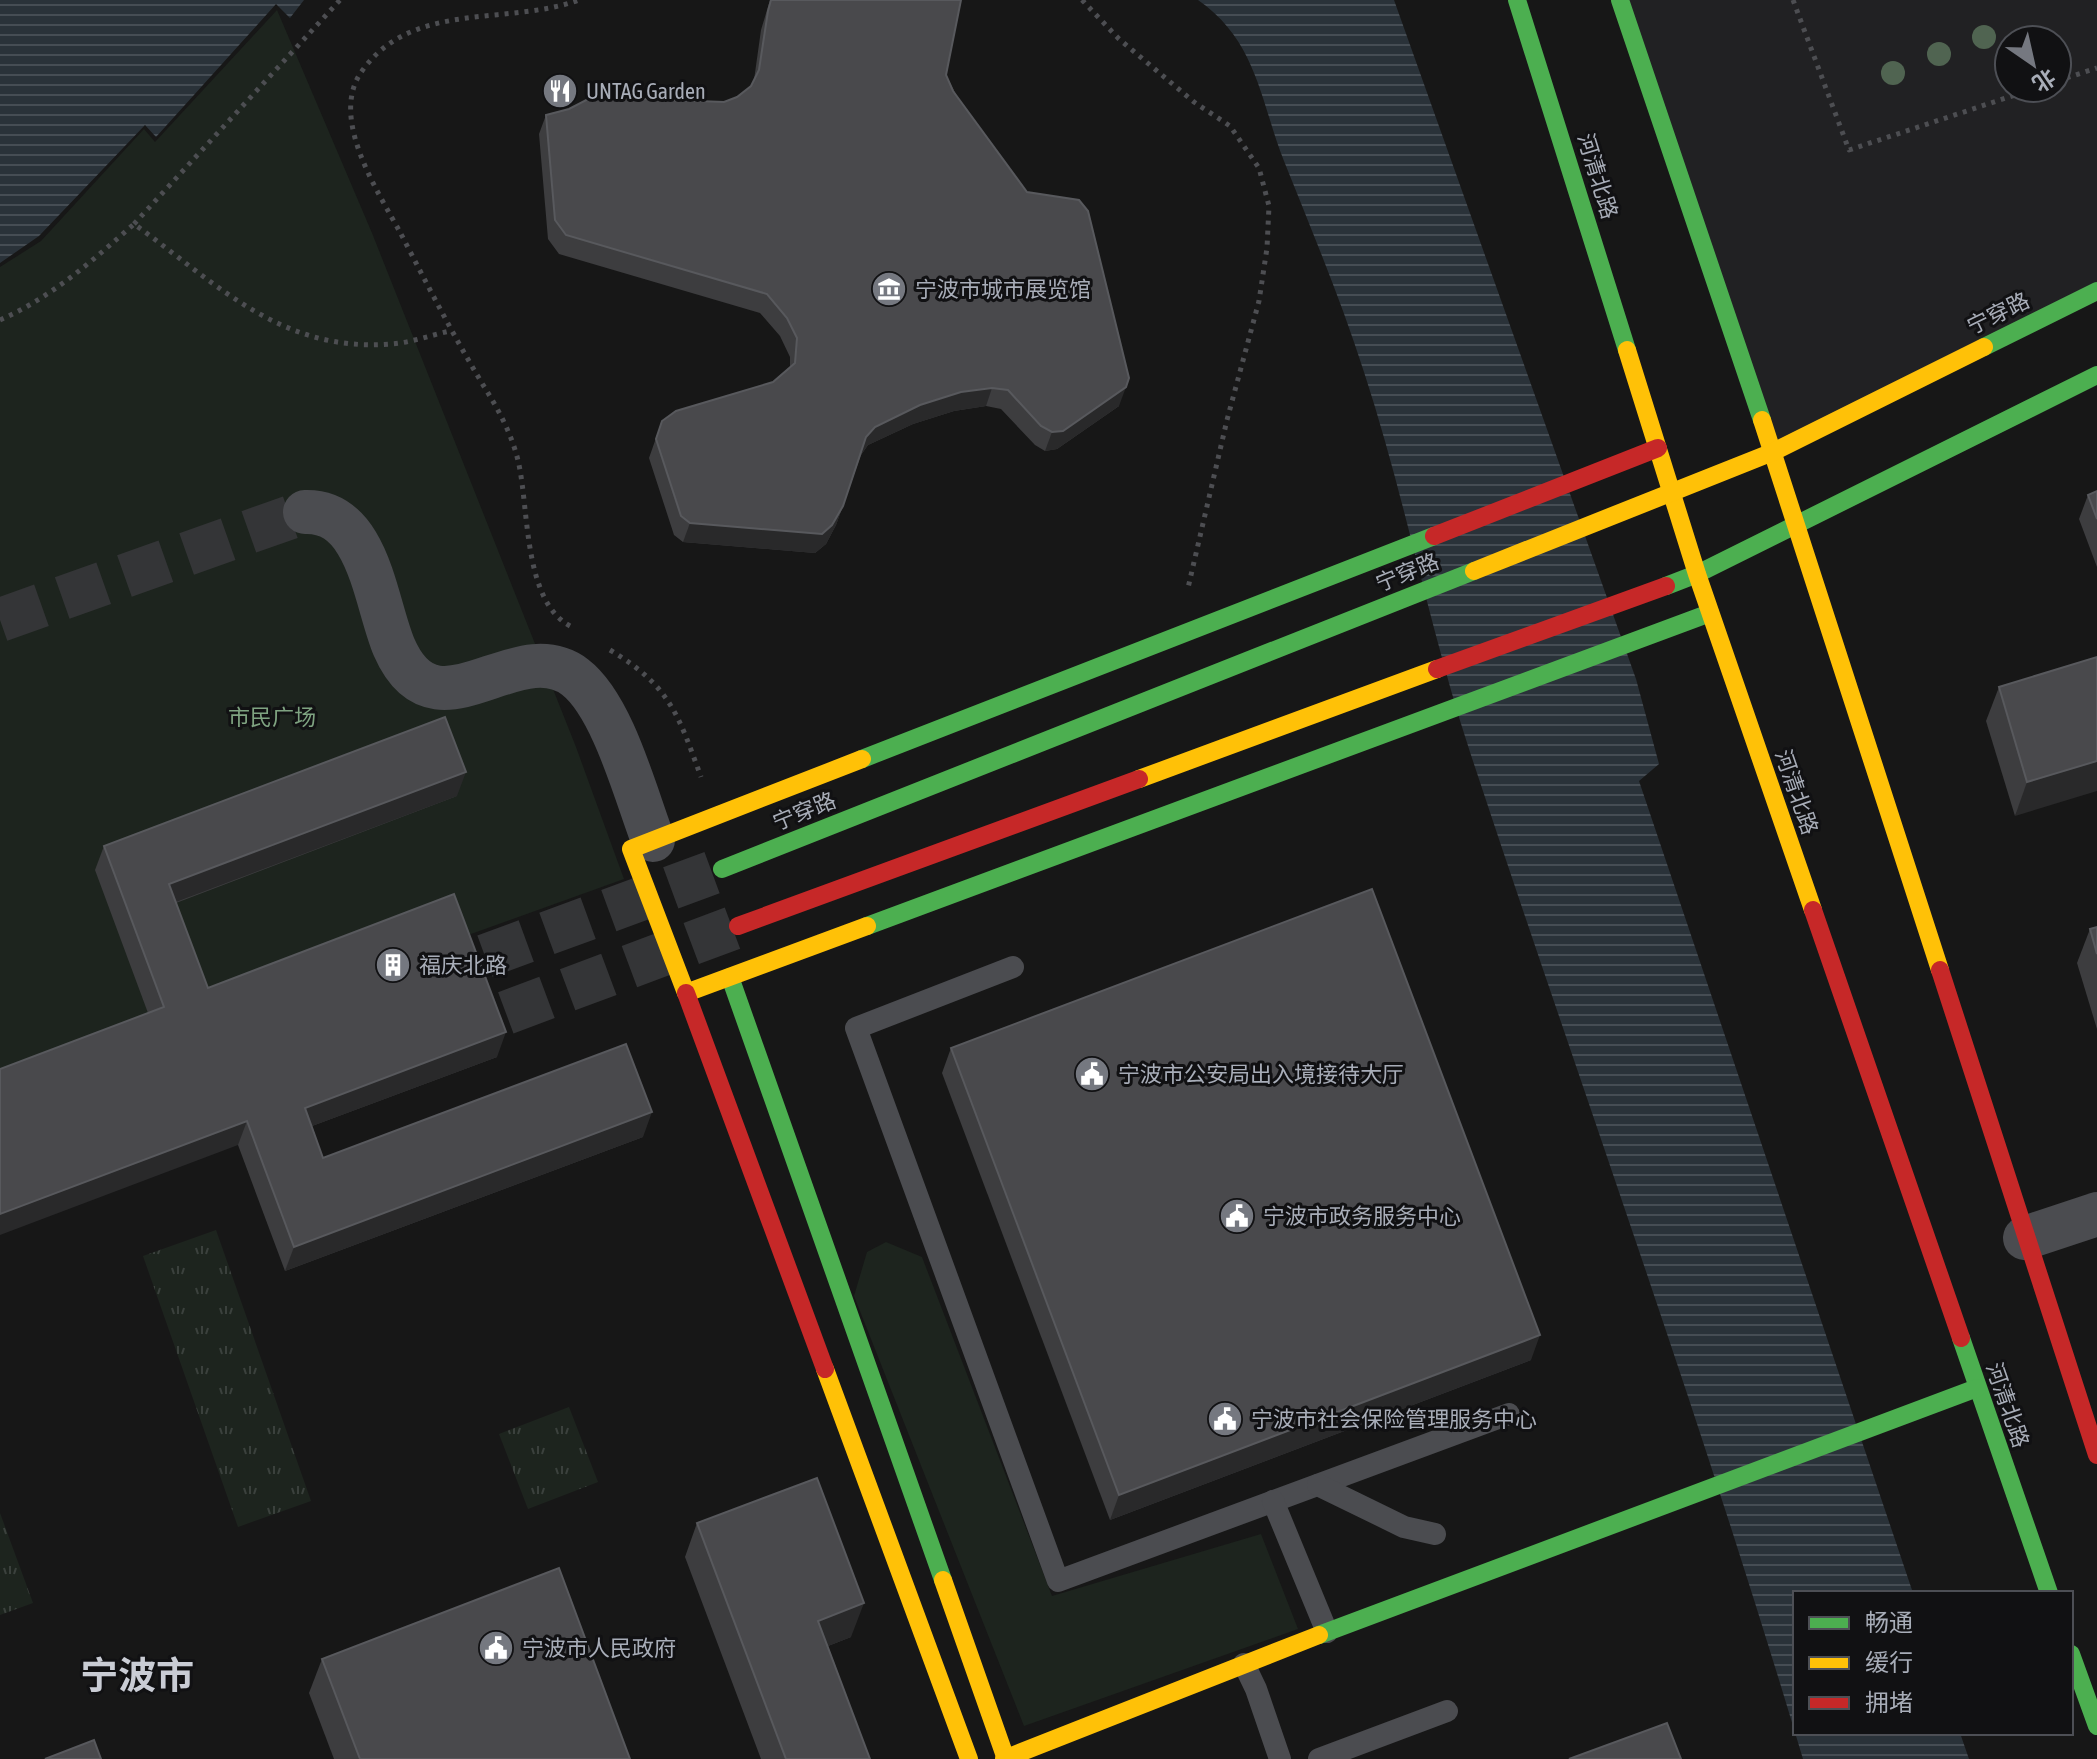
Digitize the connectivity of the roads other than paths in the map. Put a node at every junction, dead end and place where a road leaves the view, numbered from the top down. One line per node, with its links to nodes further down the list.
1 (1517, 0): 5 (main road, 河清北路)
2 (1620, 0): 6 (main road)
3 (2097, 291): 6 (main road, 宁穿路)
4 (2097, 375): 9 (main road)
5 (1658, 448): 7 (main road, 河清北路); 12 (main road)
6 (1773, 452): 7 (main road, 宁穿路); 9 (main road)
7 (1672, 494): 10 (main road, 河清北路); 13 (main road, 宁穿路)
8 (305, 512): 12 (street)
9 (1796, 527): 10 (main road); 19 (main road)
10 (1697, 574): 11 (main road, 河清北路); 14 (main road)
11 (1710, 613): 16 (main road); 20 (main road, 河清北路)
12 (653, 840): 17 (main road)
13 (722, 869)
14 (738, 926)
15 (1013, 967): 24 (lane)
16 (730, 977): 17 (main road); 33 (main road)
17 (686, 993): 32 (main road)
18 (2097, 1214): 19 (street)
19 (2025, 1238): 22 (main road)
20 (1977, 1388): 26 (main road, 河清北路); 27 (main road)
21 (1509, 1414): 23 (lane)
22 (2097, 1455)
23 (1318, 1485): 24 (lane); 25 (lane)
24 (1273, 1501): 27 (lane)
25 (1435, 1534)
26 (2048, 1591)
27 (1327, 1632): 29 (main road)
28 (2073, 1660): 31 (main road)
29 (1244, 1664): 33 (main road); 34 (lane)
30 (1447, 1711): 35 (lane)
31 (2097, 1726)
32 (969, 1759)
33 (1005, 1759)
34 (1280, 1759)
35 (1319, 1759)

